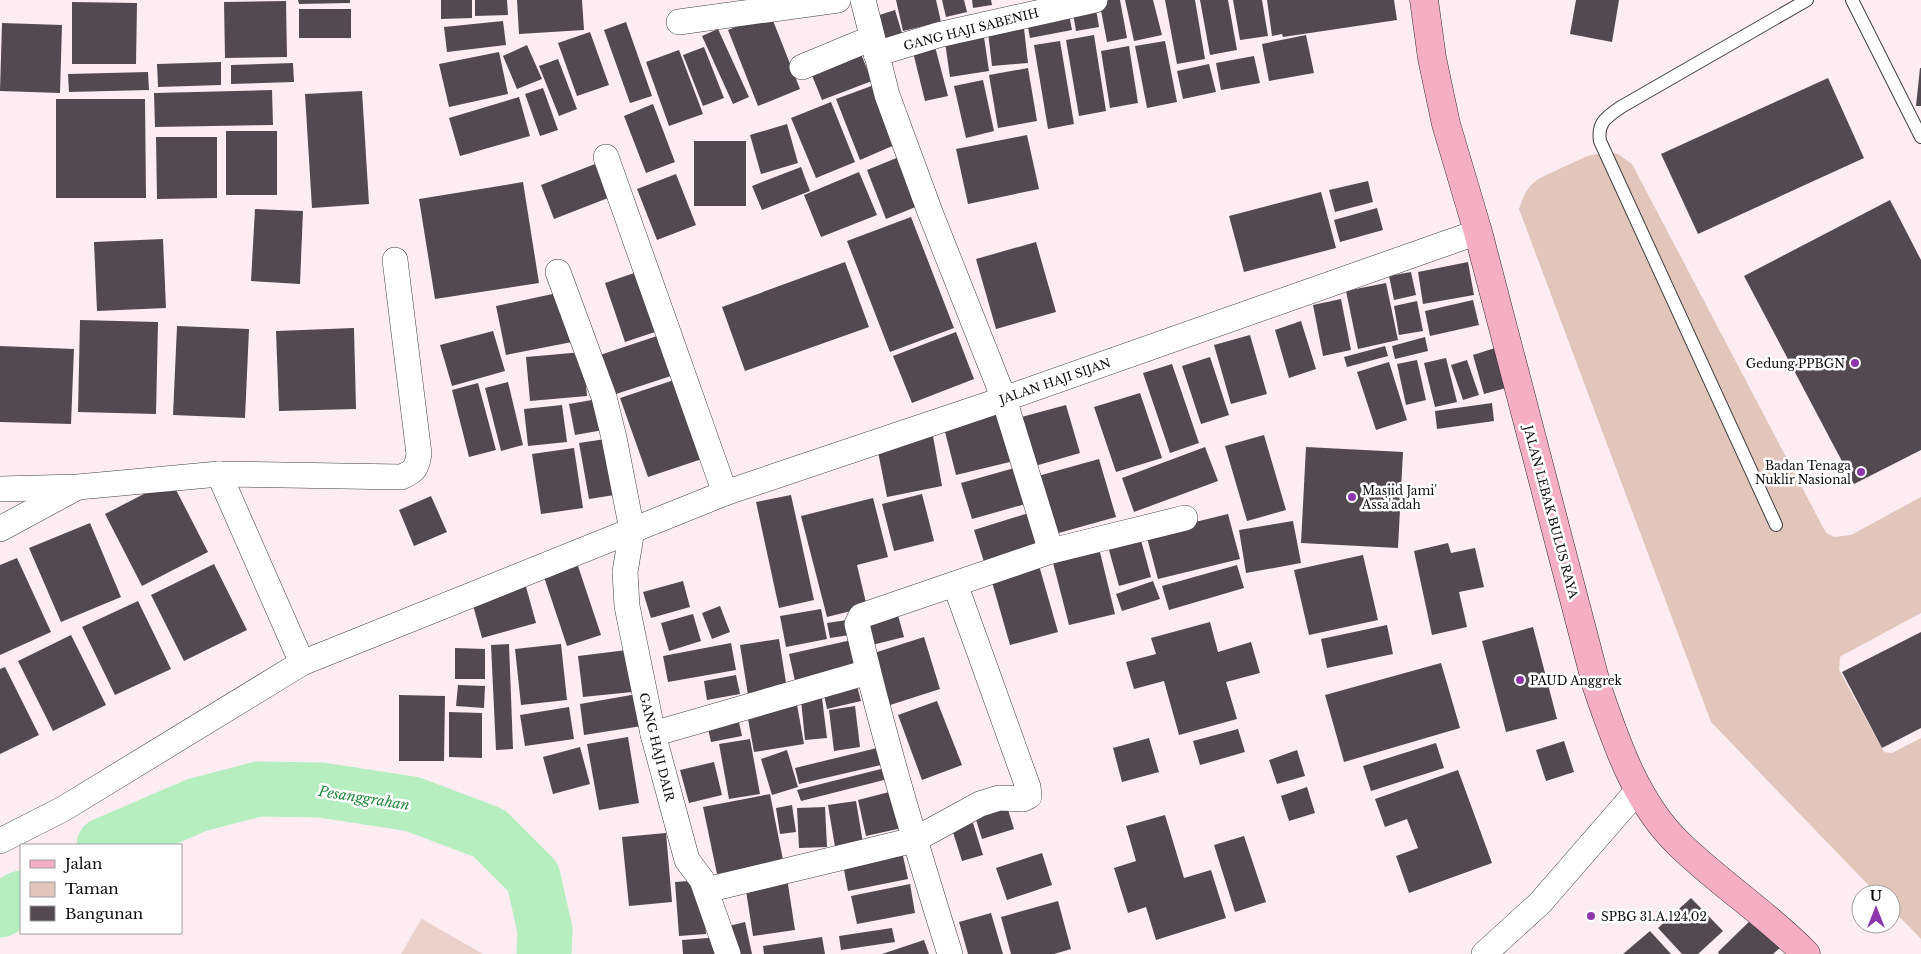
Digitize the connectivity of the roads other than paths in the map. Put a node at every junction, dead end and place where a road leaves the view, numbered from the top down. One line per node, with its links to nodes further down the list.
1 (838, 0): 7 (street)
2 (863, 0): 8 (street)
3 (1095, 0): 8 (street, GANG HAJI SABENIH)
4 (1424, 0): 12 (main road, JALAN LEBAK BULUS RAYA)
5 (1807, 0): 21 (lane)
6 (1852, 0): 10 (lane)
7 (679, 22)
8 (874, 46): 9 (street, GANG HAJI SABENIH); 15 (street)
9 (802, 67)
10 (1921, 137)
11 (606, 157): 19 (street)
12 (1478, 232): 15 (street, JALAN HAJI SIJAN); 29 (main road, JALAN LEBAK BULUS RAYA)
13 (394, 260): 16 (street)
14 (558, 272): 23 (street)
15 (1004, 399): 19 (street, JALAN HAJI SIJAN); 24 (street)
16 (219, 474): 17 (street); 26 (street)
17 (78, 487): 18 (street); 22 (street)
18 (0, 489)
19 (725, 493): 23 (street, JALAN HAJI SIJAN)
20 (1185, 518): 24 (street)
21 (1776, 525)
22 (0, 529)
23 (632, 530): 26 (street, JALAN HAJI SIJAN); 28 (street, GANG HAJI DAIR)
24 (1052, 551): 25 (street)
25 (954, 584): 27 (street); 30 (street)
26 (302, 663): 31 (street, JALAN HAJI SIJAN)
27 (868, 672): 28 (street); 30 (street)
28 (653, 734): 32 (street, GANG HAJI DAIR)
29 (1639, 789): 35 (street); 36 (main road, JALAN LEBAK BULUS RAYA)
30 (914, 840): 32 (street); 34 (street)
31 (0, 841)
32 (706, 890): 33 (street, GANG HAJI DAIR)
33 (728, 954)
34 (950, 954)
35 (1484, 954)
36 (1806, 954)

